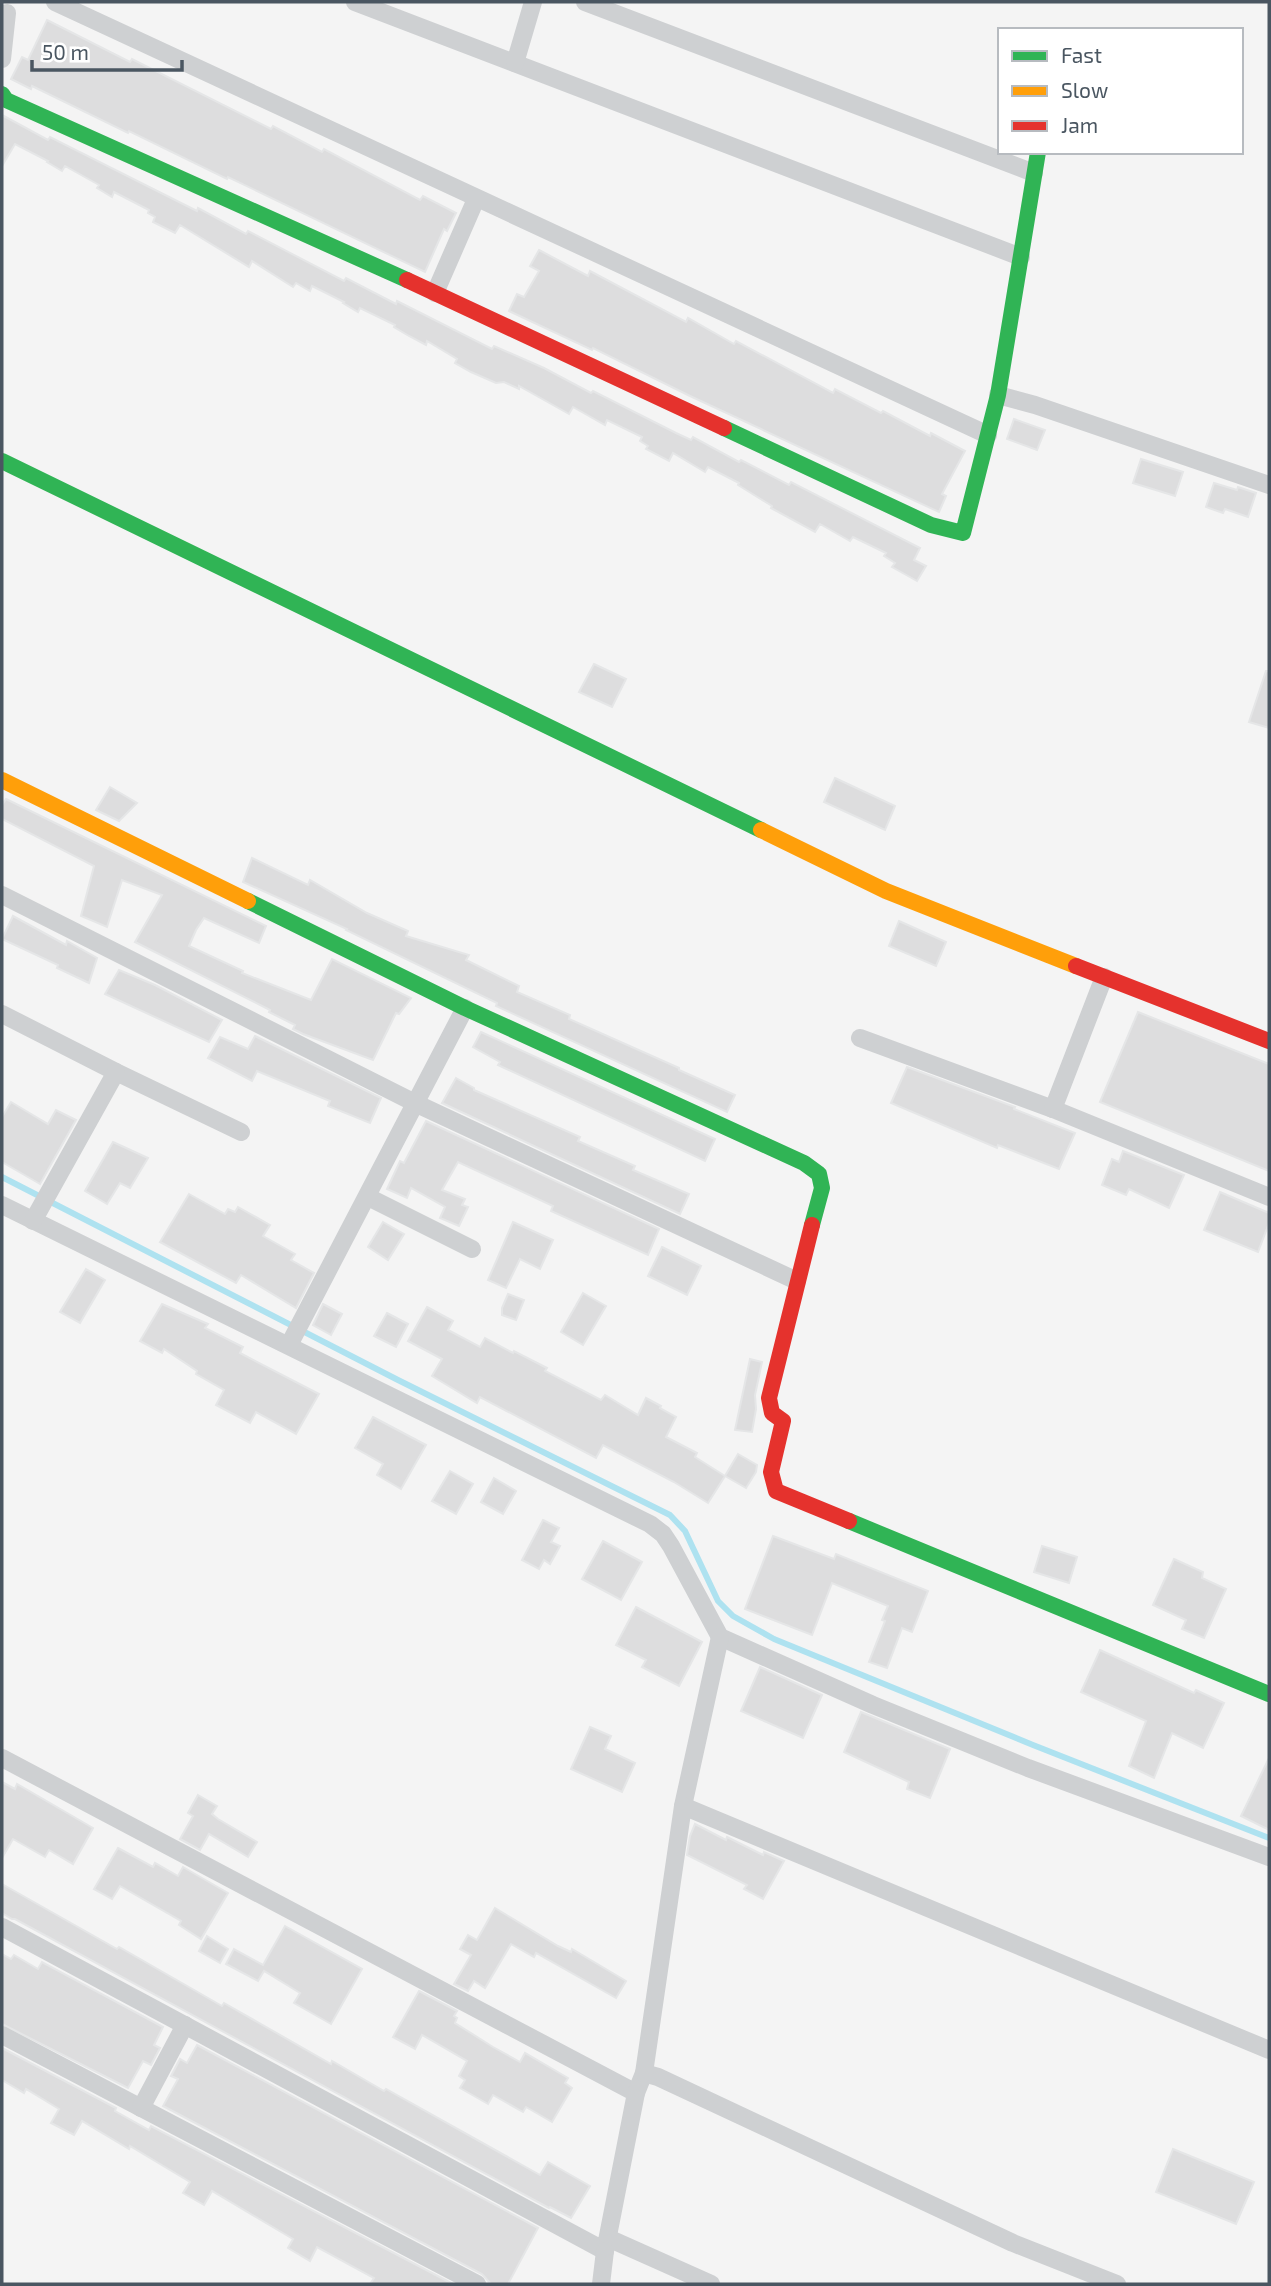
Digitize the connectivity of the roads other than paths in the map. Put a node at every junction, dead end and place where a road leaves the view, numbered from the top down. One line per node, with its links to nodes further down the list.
1 (55, 2): 11 (street)
2 (355, 2): 7 (street)
3 (533, 2): 7 (street)
4 (584, 2): 10 (street)
5 (5, 9): 6 (street)
6 (2, 59)
7 (515, 63): 12 (street)
8 (2, 94): 13 (street)
9 (1038, 154): 10 (street)
10 (1034, 173): 12 (street)
11 (476, 199): 13 (street); 15 (street)
12 (1021, 257): 14 (street)
13 (435, 293): 15 (street)
14 (998, 395): 15 (street); 17 (street)
15 (988, 435)
16 (2, 461): 20 (street)
17 (1269, 485)
18 (2, 780): 21 (street)
19 (2, 895): 26 (street)
20 (1104, 977): 24 (street); 27 (street)
21 (465, 1008): 26 (street); 34 (street)
22 (2, 1014): 25 (street)
23 (860, 1038): 27 (street)
24 (1269, 1041)
25 (116, 1072): 28 (street); 32 (street)
26 (417, 1104): 29 (street); 34 (street)
27 (1053, 1109): 30 (street)
28 (241, 1132)
29 (368, 1197): 33 (street); 35 (street)
30 (1269, 1197)
31 (2, 1205): 32 (street)
32 (39, 1211): 35 (street)
33 (472, 1249)
34 (797, 1280): 37 (street)
35 (295, 1334): 36 (street)
36 (720, 1637): 39 (street); 40 (street)
37 (1269, 1694)
38 (2, 1758): 46 (street)
39 (682, 1806): 44 (street); 45 (street)
40 (1269, 1857)
41 (2, 1927): 42 (street)
42 (185, 2025): 47 (street); 48 (street)
43 (2, 2035): 47 (street)
44 (1269, 2050)
45 (644, 2073): 46 (street); 52 (street)
46 (636, 2093): 48 (street)
47 (141, 2108): 49 (street)
48 (606, 2244): 50 (street); 51 (street)
49 (477, 2284)
50 (601, 2284)
51 (711, 2284)
52 (1117, 2284)

